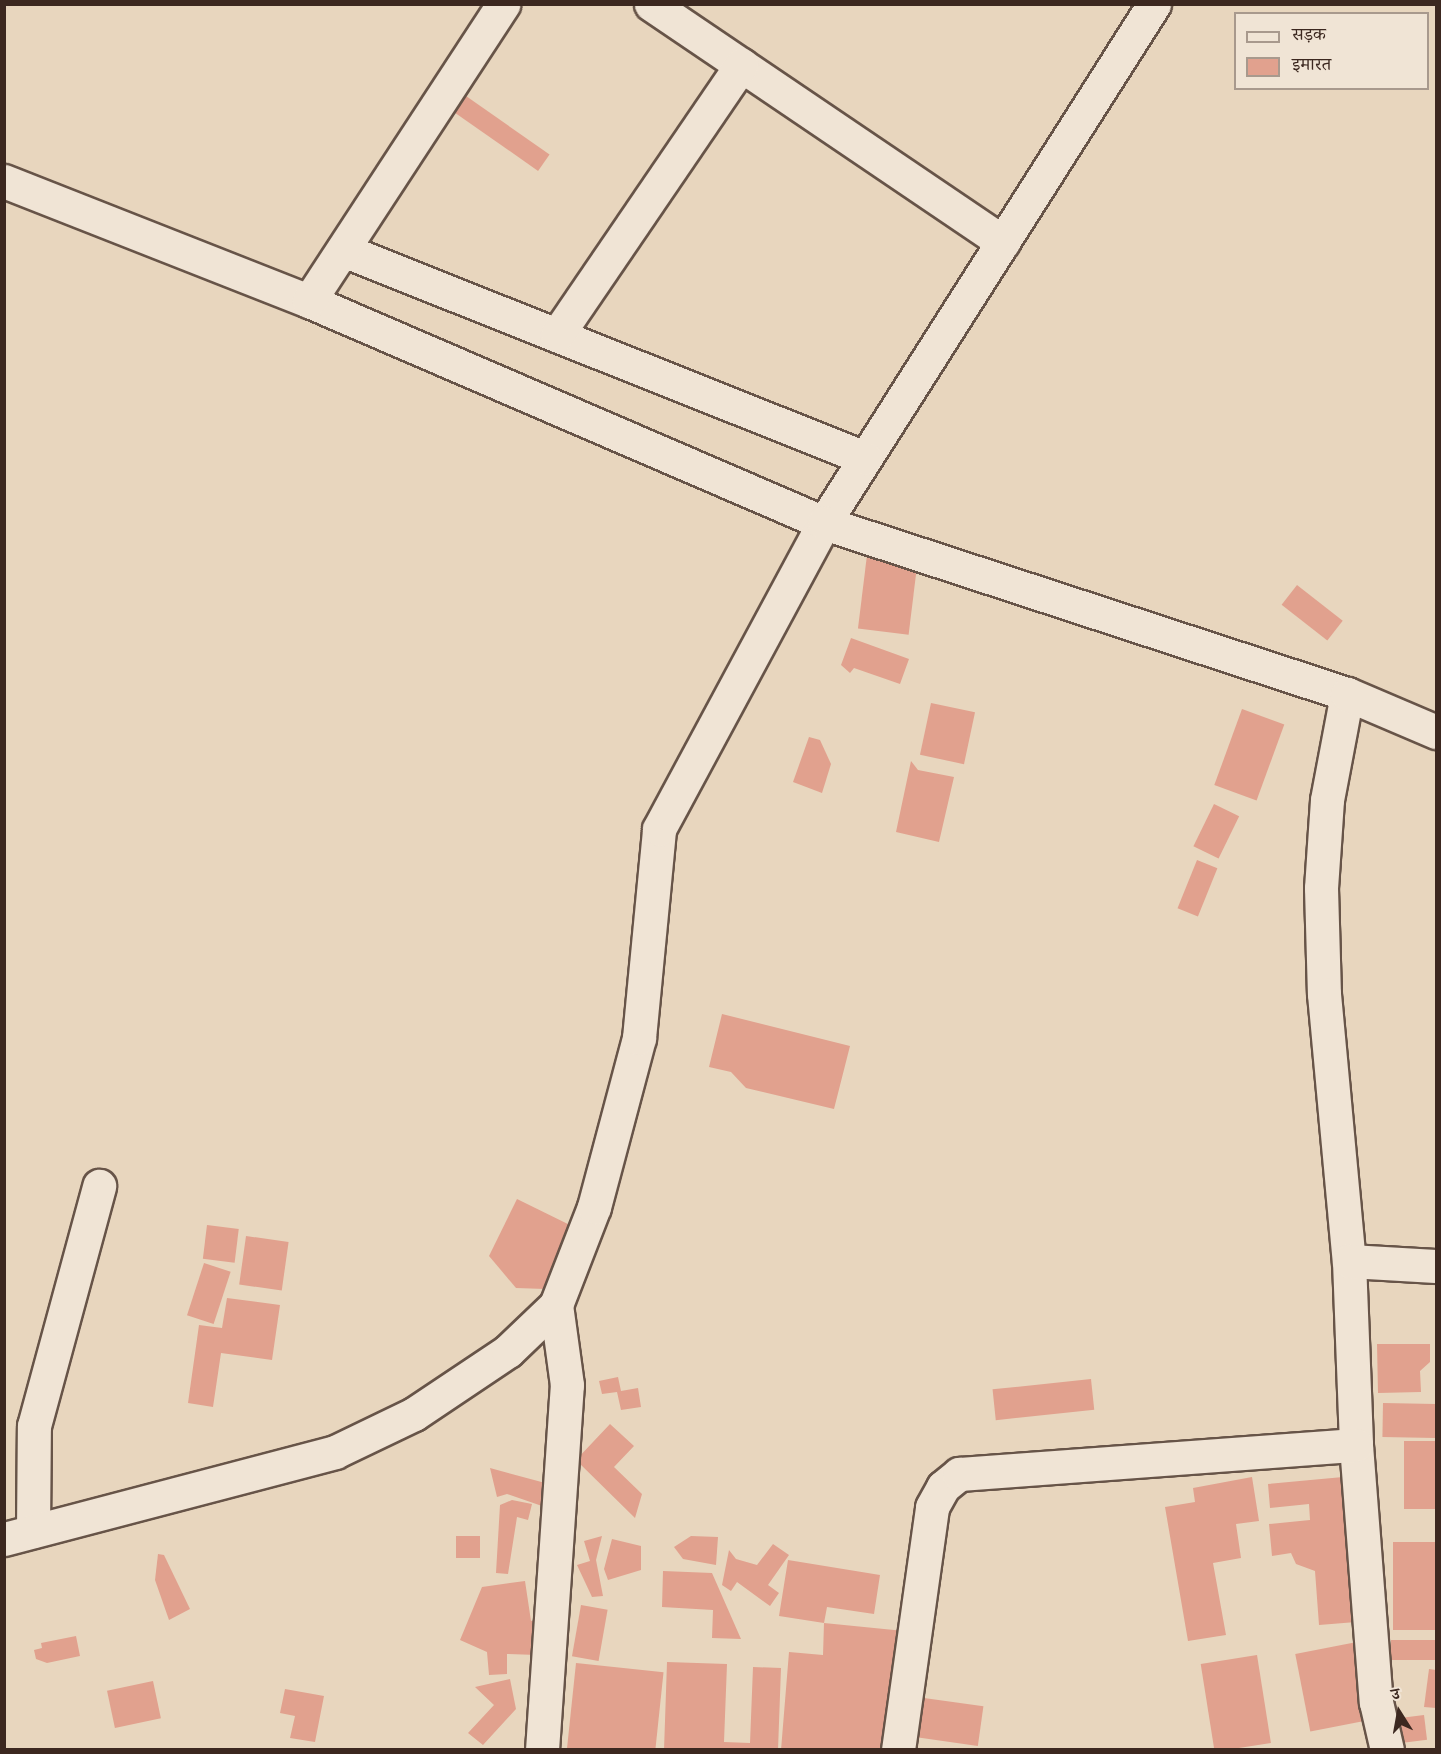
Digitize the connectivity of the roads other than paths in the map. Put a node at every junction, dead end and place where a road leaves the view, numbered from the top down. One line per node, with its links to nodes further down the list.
1 (503, 4): 7 (street)
2 (651, 4): 4 (street)
3 (1154, 4): 6 (street)
4 (741, 65): 6 (street); 9 (street)
5 (4, 181): 8 (street)
6 (1002, 242): 10 (street)
7 (343, 250): 8 (street); 9 (street)
8 (309, 301): 11 (street)
9 (557, 335): 10 (street)
10 (865, 458): 11 (street)
11 (824, 523): 12 (street); 17 (street)
12 (1347, 694): 13 (street); 15 (street)
13 (1437, 732)
14 (99, 1186): 19 (street)
15 (1349, 1261): 16 (street); 18 (street)
16 (1437, 1266)
17 (556, 1305): 19 (street); 20 (street)
18 (1356, 1445): 21 (street); 22 (street)
19 (19, 1535)
20 (542, 1749)
21 (898, 1749)
22 (1387, 1749)

